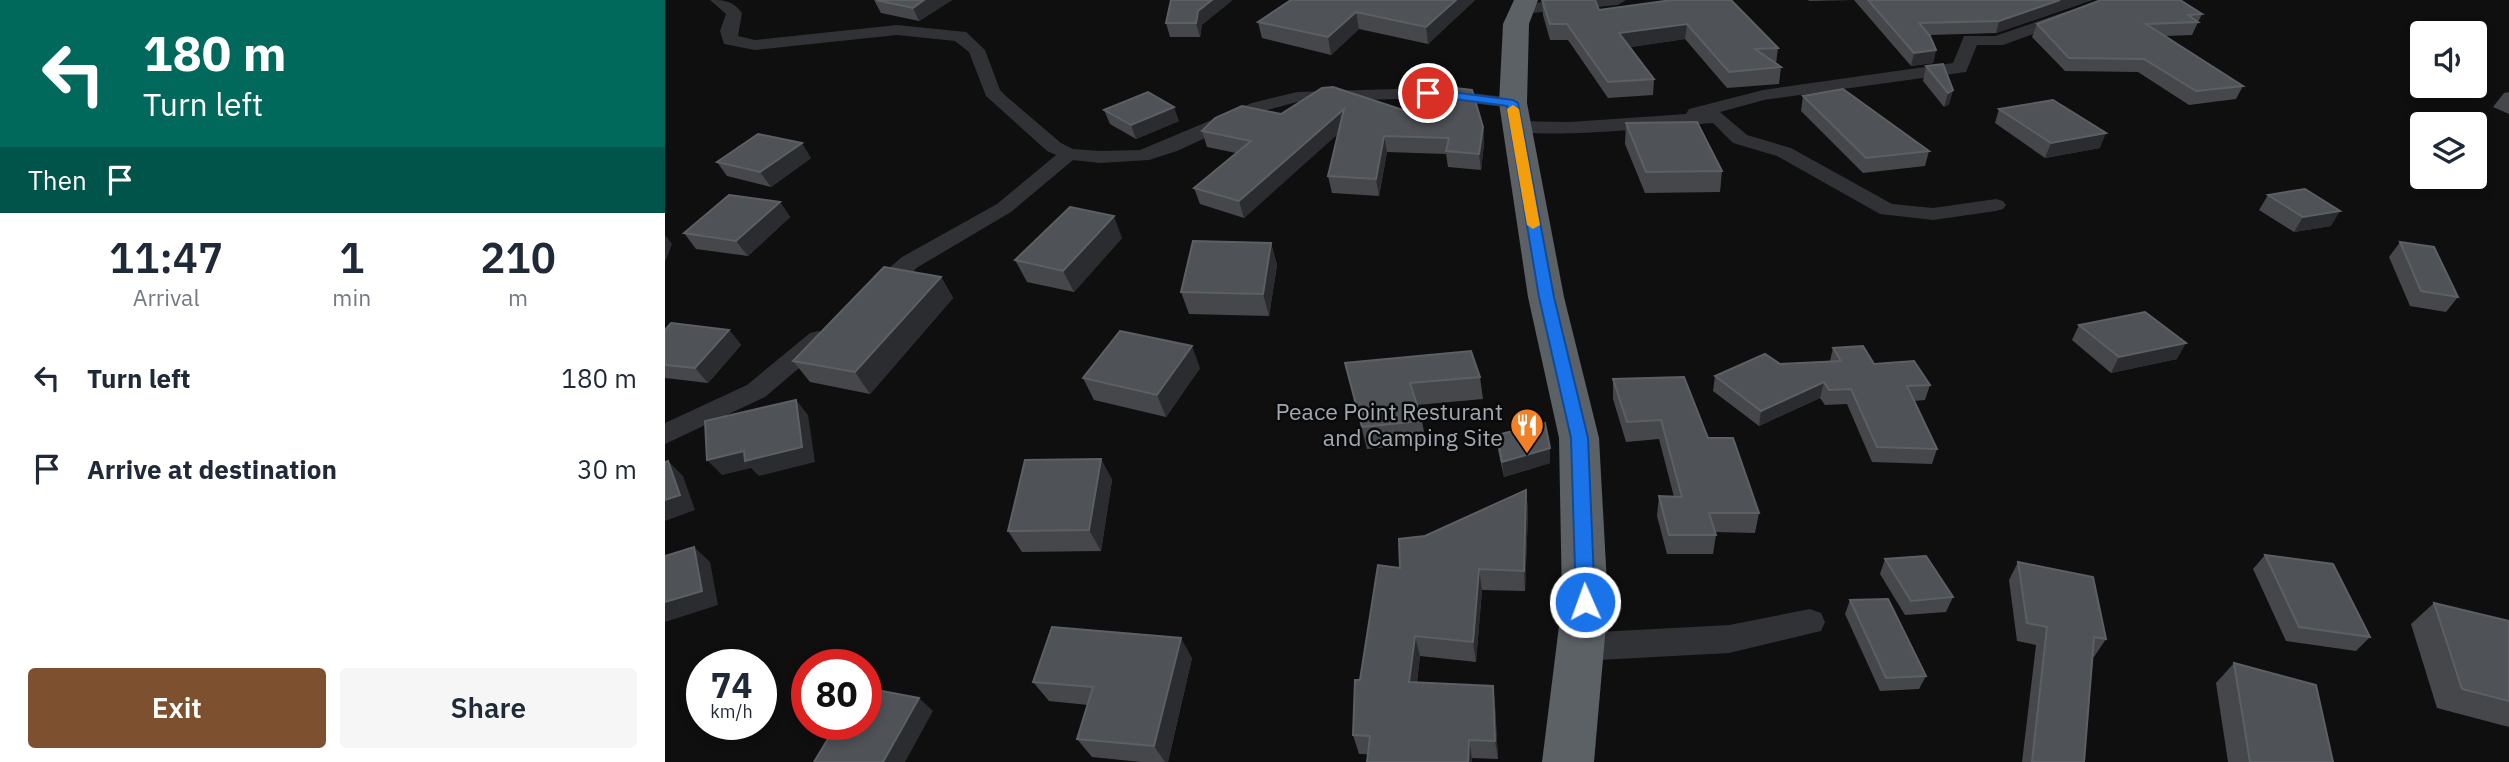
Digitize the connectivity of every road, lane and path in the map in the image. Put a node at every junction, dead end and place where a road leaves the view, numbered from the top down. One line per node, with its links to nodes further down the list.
1 (718, 0): 7 (street)
2 (1618, 0): 3 (street)
3 (1524, 5): 5 (highway)
4 (2085, 10): 6 (street)
5 (1514, 115): 6 (street); 7 (street); 13 (highway)
6 (1682, 118): 8 (street)
7 (1069, 154): 9 (street)
8 (1996, 205)
9 (858, 306)
10 (837, 324): 11 (street)
11 (665, 434)
12 (1810, 622): 13 (street)
13 (1580, 647): 14 (highway)
14 (1568, 762)

